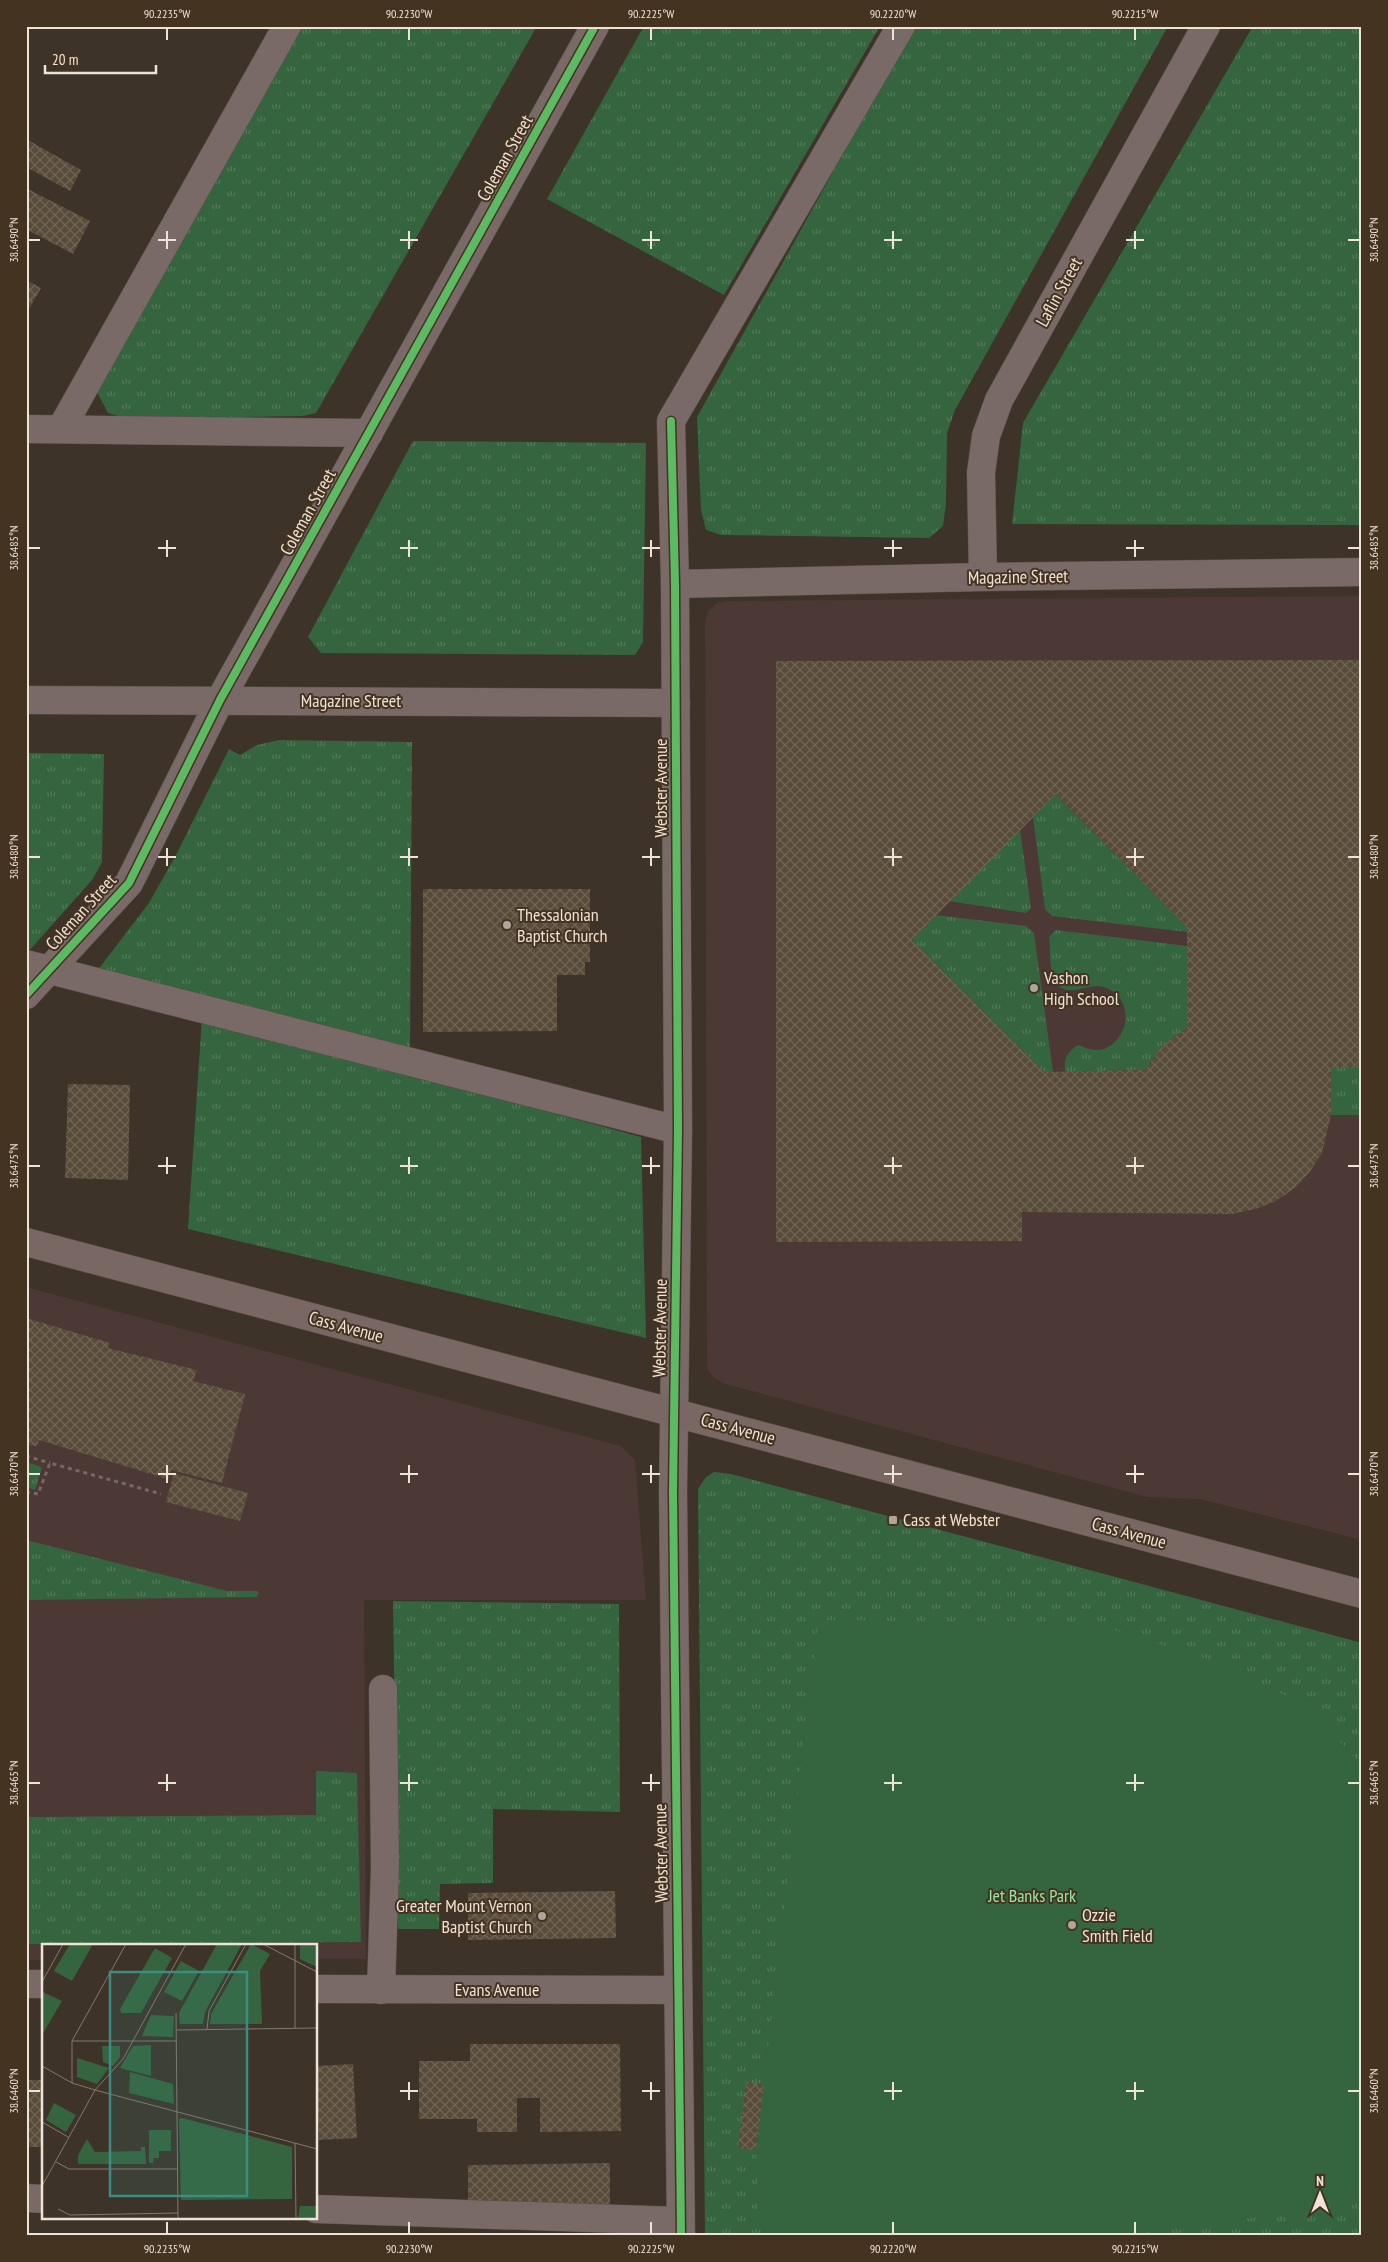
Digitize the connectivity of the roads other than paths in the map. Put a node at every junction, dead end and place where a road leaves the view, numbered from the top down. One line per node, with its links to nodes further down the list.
1 (287, 26): 6 (street)
2 (595, 26): 7 (street, Coleman Street)
3 (901, 26): 10 (street, Webster Avenue)
4 (1206, 26): 9 (street, Laflin Street)
5 (26, 429): 6 (street)
6 (61, 429): 7 (street)
7 (369, 433): 12 (street, Coleman Street)
8 (1362, 572): 9 (street, Magazine Street)
9 (983, 577): 10 (street, Magazine Street)
10 (675, 584): 13 (street, Webster Avenue)
11 (26, 700): 12 (street, Magazine Street)
12 (220, 700): 13 (street, Magazine Street); 14 (street, Coleman Street)
13 (676, 703): 16 (street, Webster Avenue)
14 (38, 967): 15 (street, Coleman Street); 16 (street)
15 (26, 995)
16 (678, 1130): 18 (street, Webster Avenue)
17 (26, 1242): 18 (main road, Cass Avenue)
18 (673, 1412): 19 (main road, Cass Avenue); 25 (street, Webster Avenue)
19 (1362, 1594)
20 (383, 1689): 24 (street)
21 (26, 1984): 22 (street)
22 (42, 1984)
23 (318, 1989): 24 (street, Evans Avenue)
24 (381, 1990): 25 (street, Evans Avenue)
25 (677, 1990): 29 (street, Webster Avenue)
26 (26, 2198): 27 (street)
27 (42, 2199)
28 (318, 2209): 29 (street)
29 (680, 2228)

